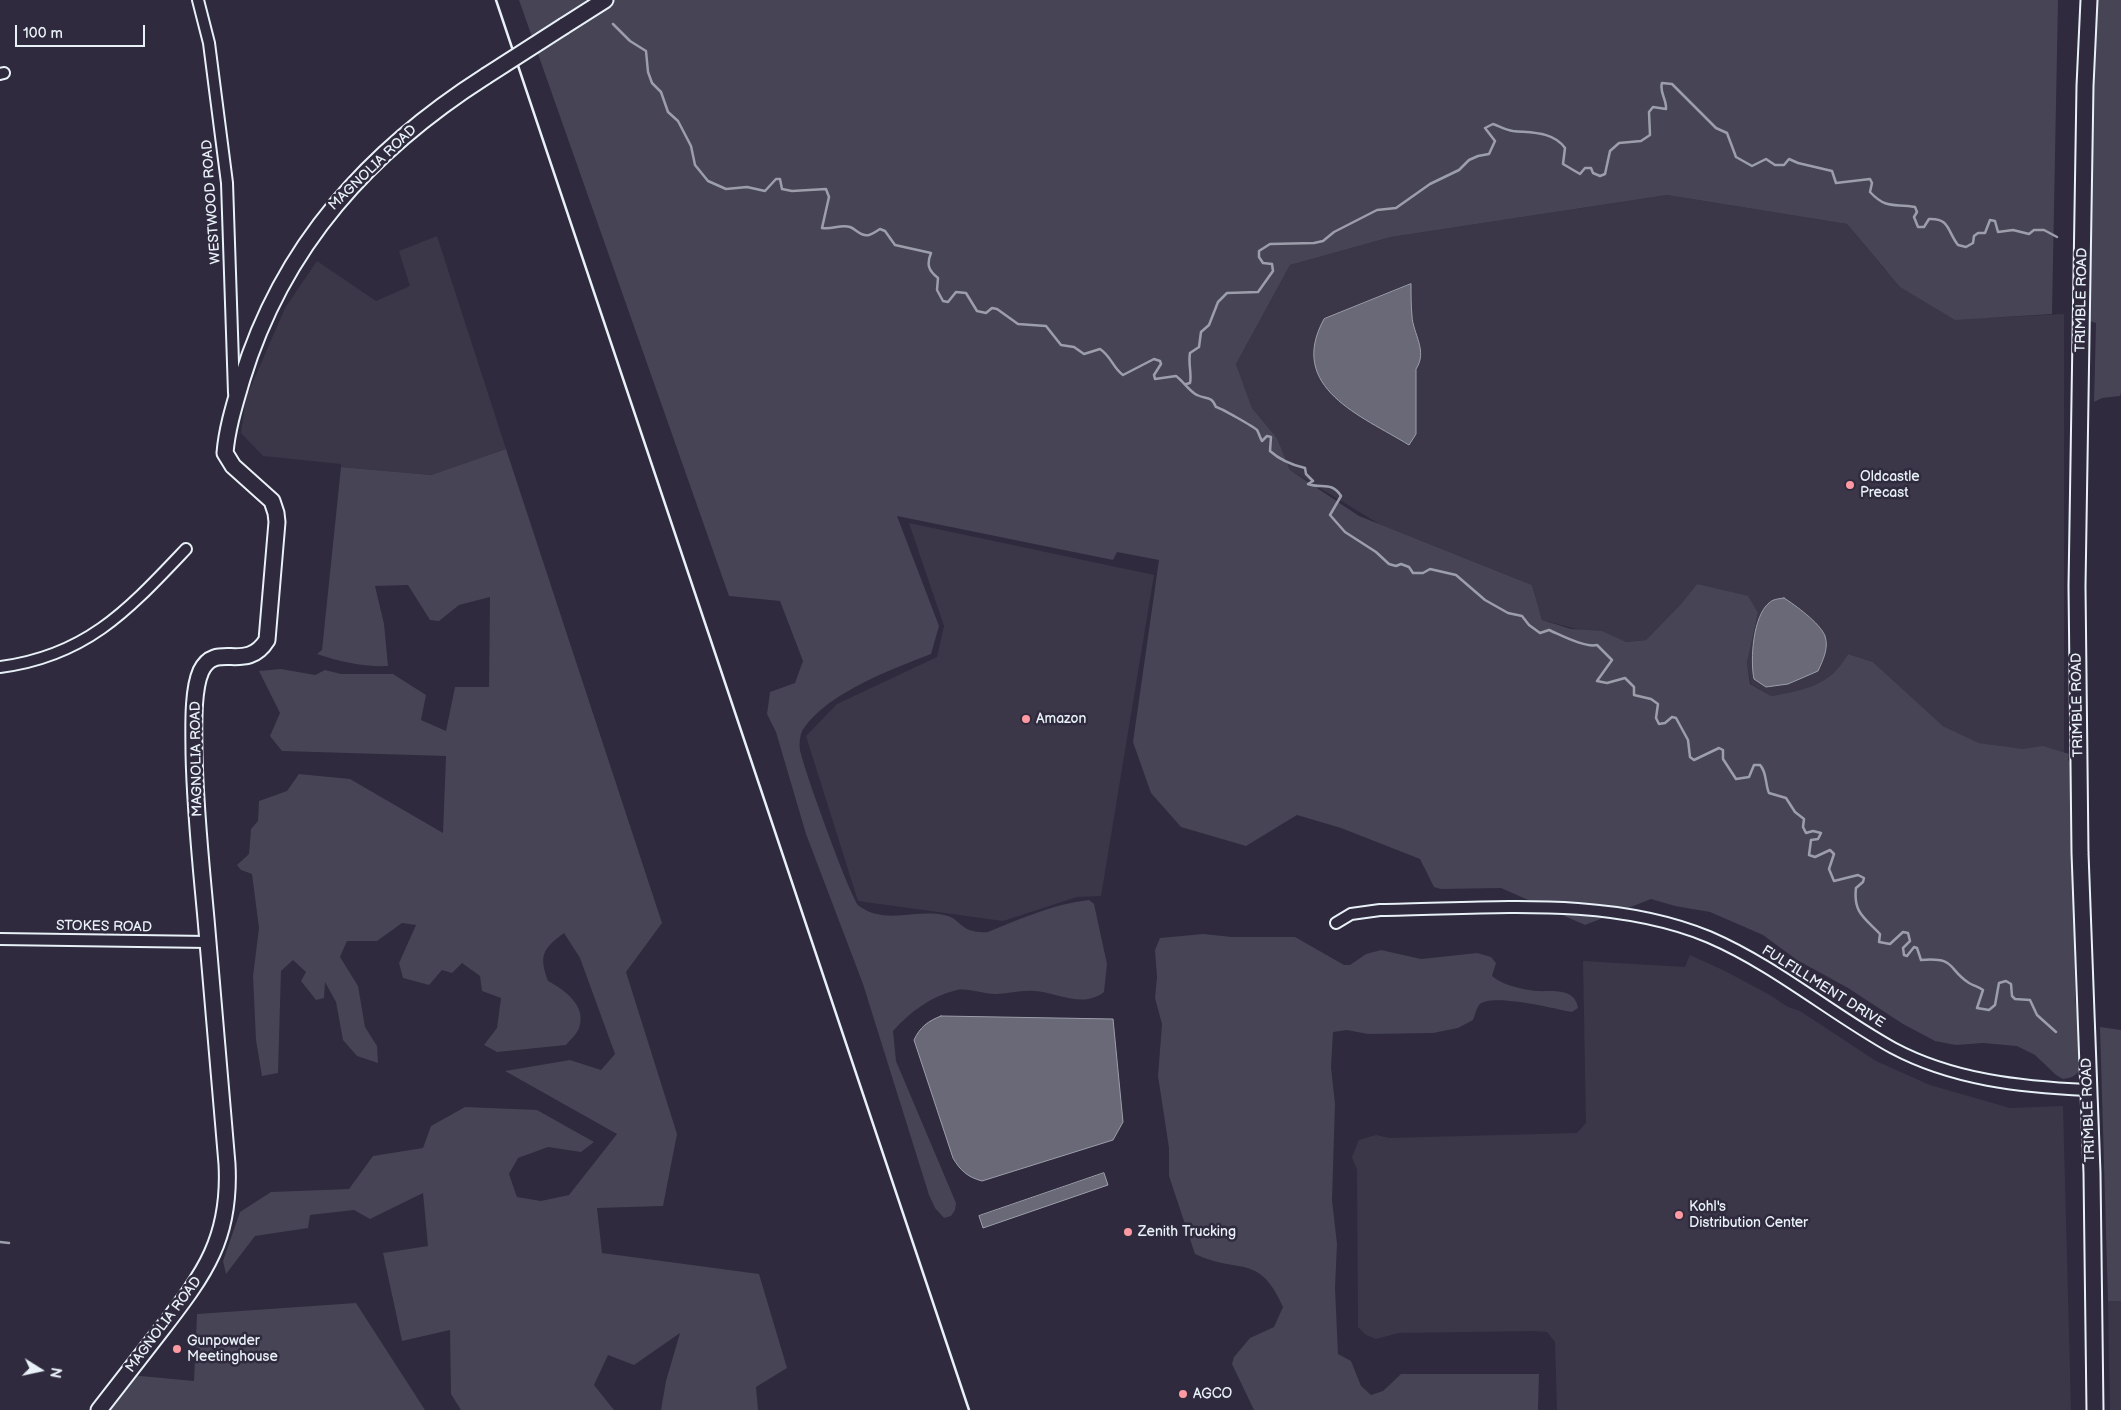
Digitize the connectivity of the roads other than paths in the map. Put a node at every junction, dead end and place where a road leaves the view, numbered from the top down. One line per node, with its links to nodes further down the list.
1 (198, 0): 4 (street, WESTWOOD ROAD)
2 (605, 0): 4 (street, MAGNOLIA ROAD, bridge)
3 (2089, 0): 10 (street, TRIMBLE ROAD)
4 (235, 404): 9 (street, MAGNOLIA ROAD)
5 (186, 549): 6 (street)
6 (0, 667)
7 (1336, 923): 10 (street, FULFILLMENT DRIVE)
8 (0, 939): 9 (street, STOKES ROAD)
9 (208, 942): 11 (street, MAGNOLIA ROAD)
10 (2087, 1090): 12 (street, TRIMBLE ROAD)
11 (99, 1410)
12 (2095, 1410)

